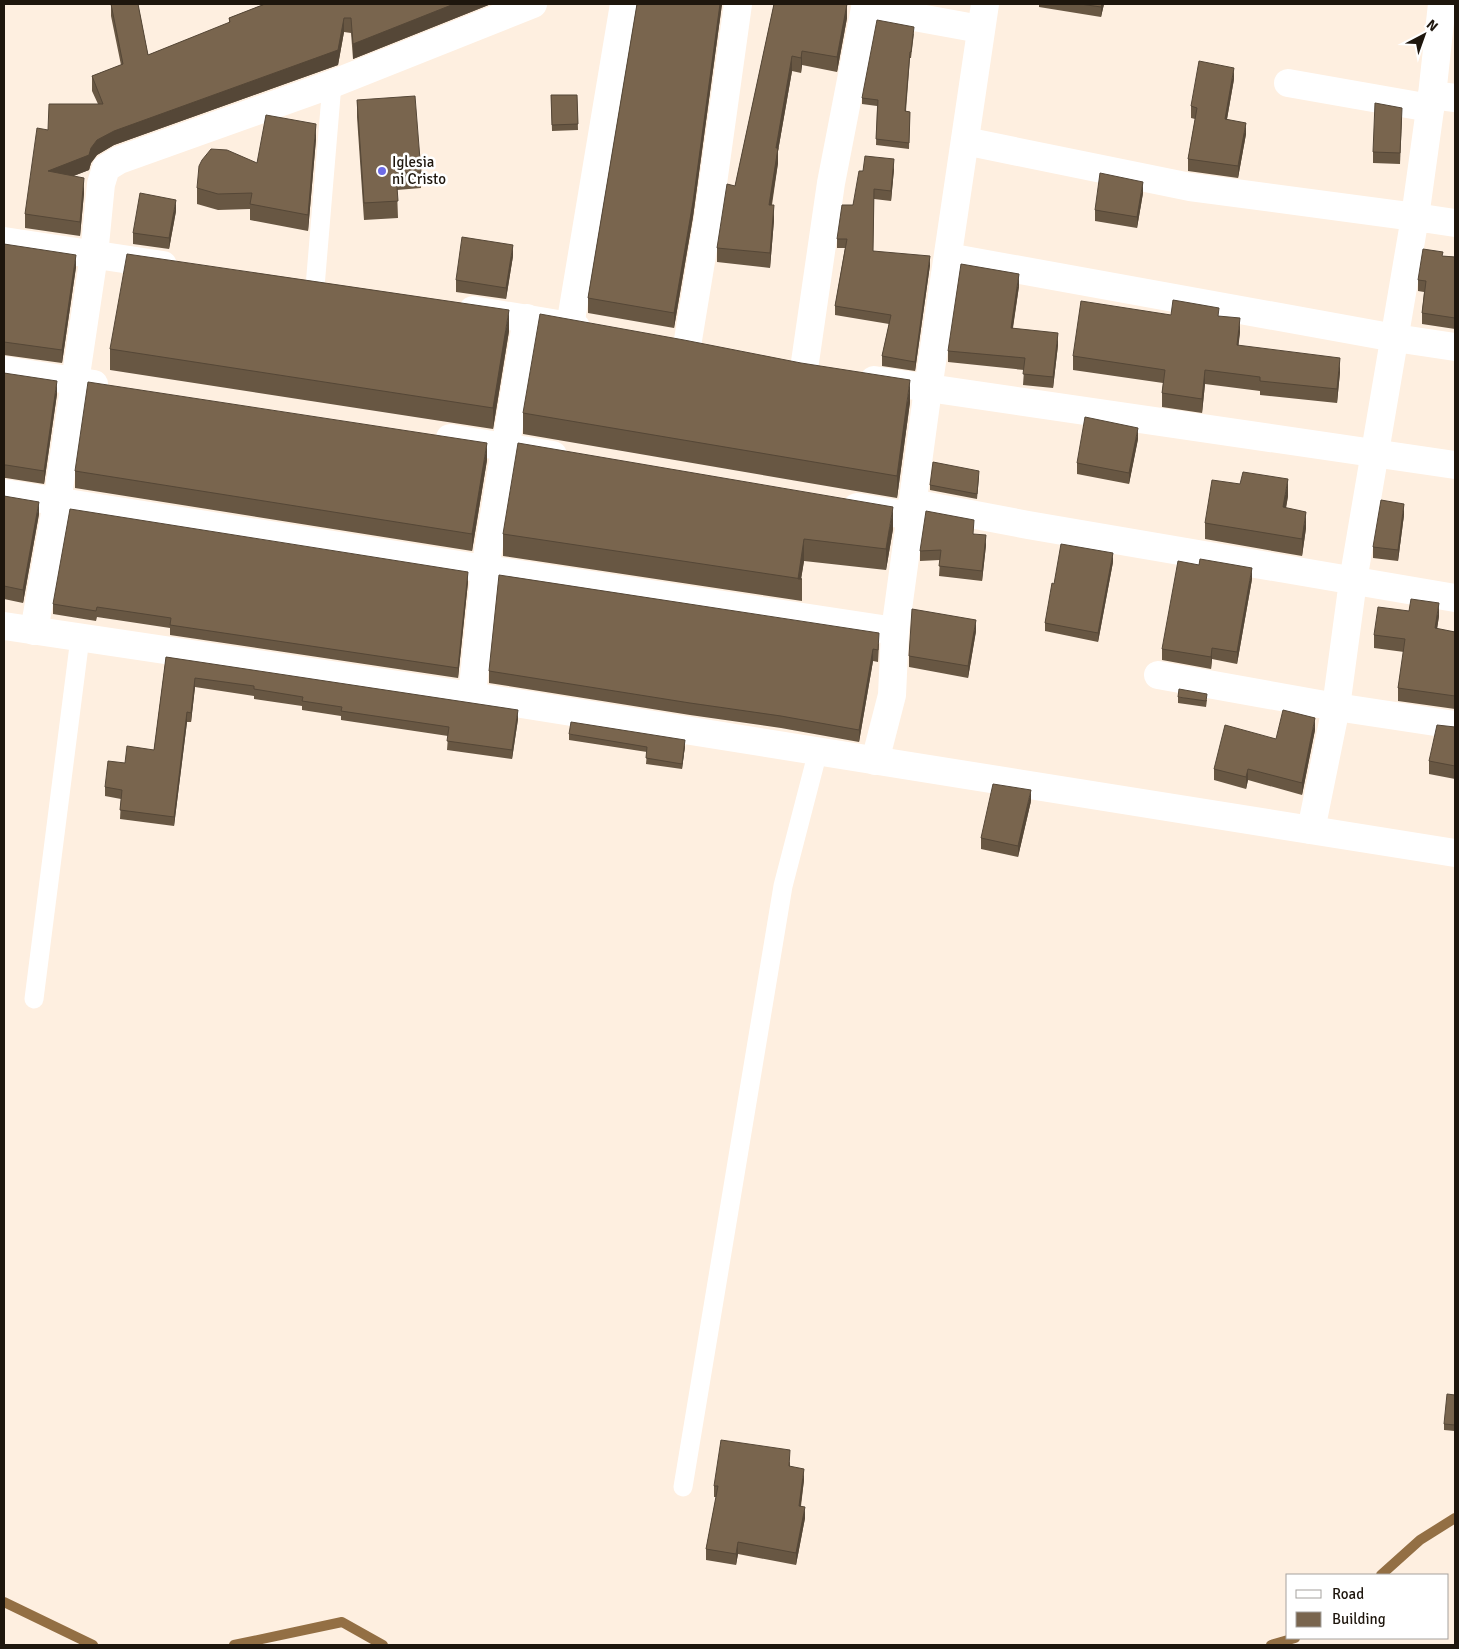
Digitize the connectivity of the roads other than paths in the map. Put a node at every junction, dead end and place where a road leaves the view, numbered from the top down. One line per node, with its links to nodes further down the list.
1 (533, 4): 8 (street)
2 (624, 4): 21 (street)
3 (738, 4): 24 (street)
4 (1442, 4): 9 (street)
5 (857, 5): 6 (street); 29 (street)
6 (982, 16): 10 (street)
7 (1288, 83): 9 (street)
8 (332, 84): 14 (street); 18 (lane)
9 (1439, 100): 11 (street)
10 (965, 140): 11 (street); 15 (street)
11 (1415, 217): 12 (street); 23 (street)
12 (1455, 223)
13 (4, 241): 14 (street)
14 (94, 255): 16 (street); 27 (street)
15 (948, 257): 23 (street); 29 (street)
16 (190, 269)
17 (286, 283): 18 (street)
18 (325, 288)
19 (450, 307): 20 (street)
20 (527, 318): 21 (street); 31 (street)
21 (570, 326): 22 (street)
22 (597, 331)
23 (1395, 338): 25 (street); 32 (street)
24 (660, 342)
25 (1455, 347)
26 (4, 370): 27 (street)
27 (75, 382): 28 (street); 36 (street)
28 (114, 387)
29 (928, 389): 32 (street); 38 (street)
30 (427, 435): 31 (street)
31 (505, 447): 33 (street); 39 (street)
32 (1375, 452): 34 (street); 40 (street)
33 (580, 460)
34 (1455, 465)
35 (4, 493): 36 (street)
36 (57, 502): 39 (street); 43 (street)
37 (833, 502): 38 (street)
38 (912, 509): 40 (street); 44 (street)
39 (485, 569): 44 (street); 47 (street)
40 (1353, 581): 41 (street); 48 (street)
41 (1455, 598)
42 (4, 626): 43 (street)
43 (34, 631): 45 (street)
44 (895, 631): 51 (street)
45 (80, 638): 47 (street); 54 (lane)
46 (1158, 675): 48 (street)
47 (472, 696): 50 (street)
48 (1336, 707): 49 (street); 52 (street)
49 (1455, 724)
50 (818, 751): 51 (street); 55 (lane)
51 (875, 761): 52 (street)
52 (1311, 830): 53 (street)
53 (1455, 853)
54 (34, 999)
55 (683, 1487)

